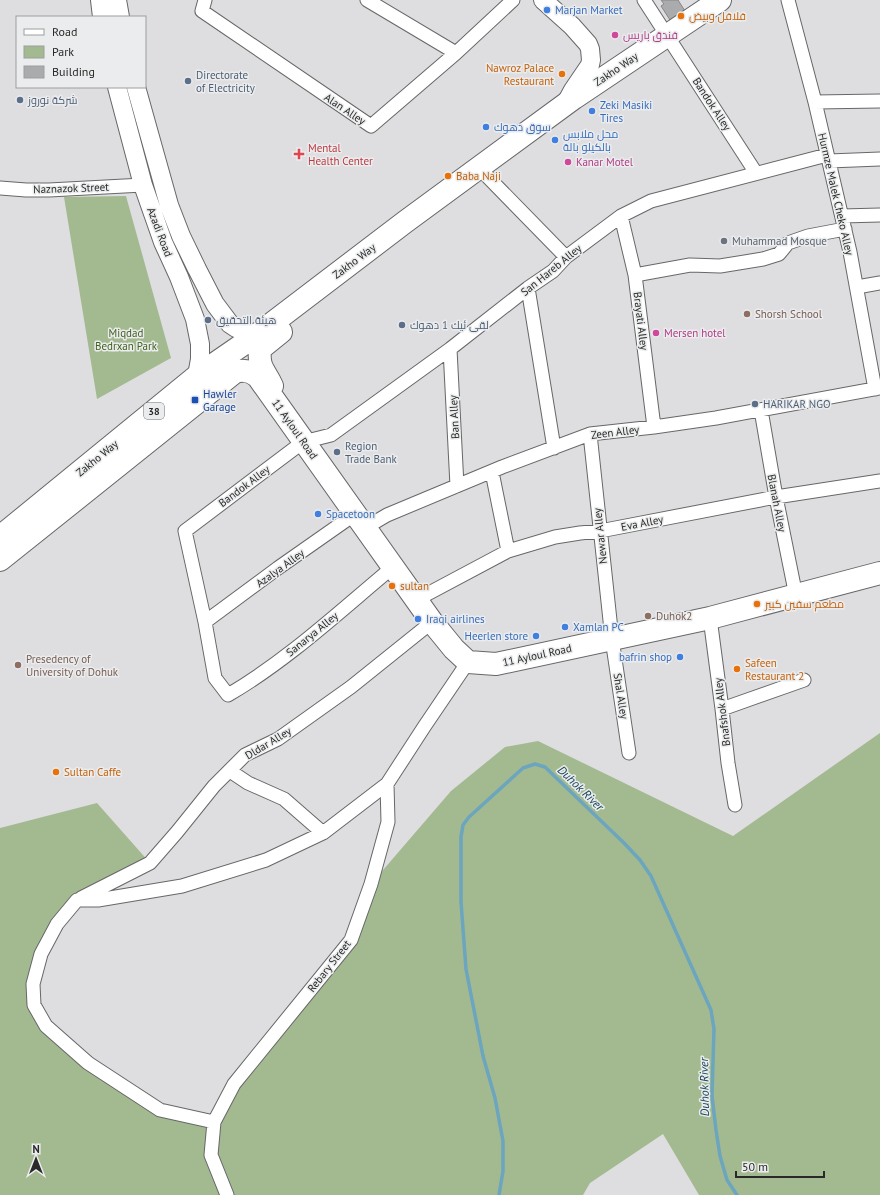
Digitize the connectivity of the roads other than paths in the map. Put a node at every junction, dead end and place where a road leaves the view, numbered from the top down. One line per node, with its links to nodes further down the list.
1 (100, 0): 9 (main road)
2 (366, 0): 11 (street)
3 (513, 0): 11 (street, Alan Alley)
4 (543, 0): 16 (main road)
5 (644, 0): 10 (street, Bandok Alley)
6 (720, 0): 10 (highway, Zakho Way)
7 (788, 0): 15 (street, Hurmze Malek Cheko Alley)
8 (203, 5): 11 (street, Alan Alley)
9 (102, 16)
10 (667, 35): 16 (highway, Zakho Way); 20 (street, Bandok Alley)
11 (456, 53)
12 (118, 88): 21 (main road, Azadi Road)
13 (136, 88): 33 (main road, Azadi Road)
14 (880, 101): 15 (street)
15 (815, 102): 17 (street, Hurmze Malek Cheko Alley)
16 (566, 103): 19 (highway, Zakho Way)
17 (828, 158): 18 (street, San Hareb Alley); 20 (street, San Hareb Alley); 25 (street, Hurmze Malek Cheko Alley)
18 (880, 159)
19 (479, 168): 27 (street); 32 (highway, Zakho Way)
20 (756, 173): 24 (street, San Hareb Alley)
21 (143, 184): 22 (street, Naznazok Street); 34 (main road, Azadi Road)
22 (0, 188)
23 (880, 215): 25 (street)
24 (621, 216): 27 (street, San Hareb Alley); 28 (street, Brayati Alley)
25 (842, 216): 26 (street, Hurmze Malek Cheko Alley)
26 (845, 229): 28 (street); 30 (street, Hurmze Malek Cheko Alley)
27 (566, 257): 31 (street, San Hareb Alley)
28 (635, 275): 42 (street, Brayati Alley)
29 (880, 283): 30 (street)
30 (857, 287): 39 (street, Hurmze Malek Cheko Alley)
31 (528, 288): 36 (street, San Hareb Alley); 45 (street)
32 (314, 291): 35 (highway, Zakho Way / 38); 40 (highway)
33 (215, 304): 34 (main road); 35 (main road, Azadi Road)
34 (195, 319): 38 (main road, Azadi Road)
35 (258, 334): 38 (highway, Zakho Way / 38)
36 (450, 349): 44 (street, San Hareb Alley); 48 (street, Ban Alley)
37 (235, 372): 40 (highway, 11 Ayloul Road); 54 (highway, Zakho Way / 38)
38 (197, 376): 52 (highway, Zakho Way / 38)
39 (878, 389): 41 (street, Zeen Alley)
40 (281, 410): 44 (highway, 11 Ayloul Road)
41 (761, 410): 42 (street, Zeen Alley); 49 (street, Blanah Alley)
42 (654, 427): 43 (street, Zeen Alley)
43 (590, 434): 45 (street, Zeen Alley); 51 (street, Newar Alley)
44 (303, 442): 50 (highway, 11 Ayloul Road); 60 (street, Bandok Alley)
45 (554, 448): 46 (street, Zeen Alley)
46 (492, 472): 48 (street, Zeen Alley); 53 (street)
47 (880, 481): 49 (street, Eva Alley)
48 (457, 486): 50 (street, Zeen Alley)
49 (776, 497): 51 (street, Eva Alley); 57 (street, Blanah Alley)
50 (360, 521): 55 (highway, 11 Ayloul Road); 60 (street, Azalya Alley)
51 (600, 531): 53 (street, Eva Alley); 62 (street, Newar Alley)
52 (0, 537)
53 (508, 552): 58 (street, Eva Alley)
54 (0, 560)
55 (393, 567): 58 (highway, 11 Ayloul Road); 60 (street, Sanarya Alley)
56 (880, 573): 57 (highway, 11 Ayloul Road)
57 (796, 596): 59 (highway, 11 Ayloul Road)
58 (416, 600): 61 (highway, 11 Ayloul Road)
59 (710, 618): 62 (highway, 11 Ayloul Road); 65 (street, Bnafshok Alley)
60 (205, 622)
61 (432, 622): 63 (highway, 11 Ayloul Road); 67 (street, Dldar Alley)
62 (612, 639): 63 (highway, 11 Ayloul Road); 66 (street, Shal Alley)
63 (468, 662): 68 (street)
64 (804, 680): 65 (street)
65 (722, 709): 69 (street, Bnafshok Alley)
66 (630, 754)
67 (230, 771): 70 (street); 71 (street, Dldar Alley)
68 (387, 784): 70 (street); 72 (street, Rebary Street)
69 (735, 804)
70 (323, 833): 71 (street)
71 (77, 900): 72 (street)
72 (214, 1122): 73 (street, Rebary Street)
73 (227, 1195)

